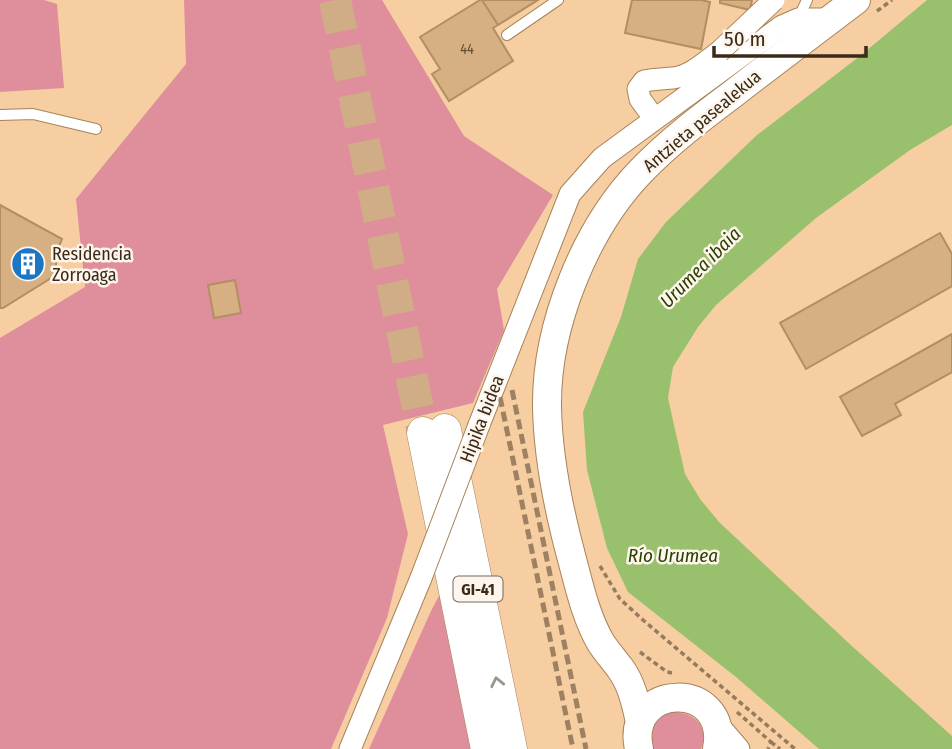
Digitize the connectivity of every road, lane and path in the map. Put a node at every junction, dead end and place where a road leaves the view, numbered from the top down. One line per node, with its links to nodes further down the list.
1 (558, 0): 8 (lane)
2 (767, 0): 9 (street)
3 (774, 0): 9 (street, bridge)
4 (892, 0): 5 (path)
5 (863, 8): 7 (main road, Antzieta pasealekua)
6 (802, 10): 7 (street, Hipika bidea); 11 (street, Hipika bidea)
7 (831, 19): 14 (main road, Antzieta pasealekua)
8 (507, 34)
9 (644, 81): 11 (street)
10 (0, 116): 12 (lane)
11 (654, 118): 20 (street, Hipika bidea, bridge)
12 (96, 129)
13 (597, 562): 19 (path)
14 (628, 658): 15 (path); 15 (main road, Antzieta pasealekua); 17 (main road, Antzieta pasealekua)
15 (676, 686): 16 (main road, Antzieta pasealekua); 17 (main road)
16 (723, 713): 18 (path); 23 (main road); 24 (street)
17 (640, 736)
18 (771, 742): 25 (path); 26 (path)
19 (787, 742): 26 (path); 27 (path)
20 (350, 749)
21 (487, 749): 22 (main road, GI-41, one-way to 21)
22 (511, 749)
23 (717, 749)
24 (739, 749)
25 (768, 749)
26 (782, 749)
27 (795, 749)

